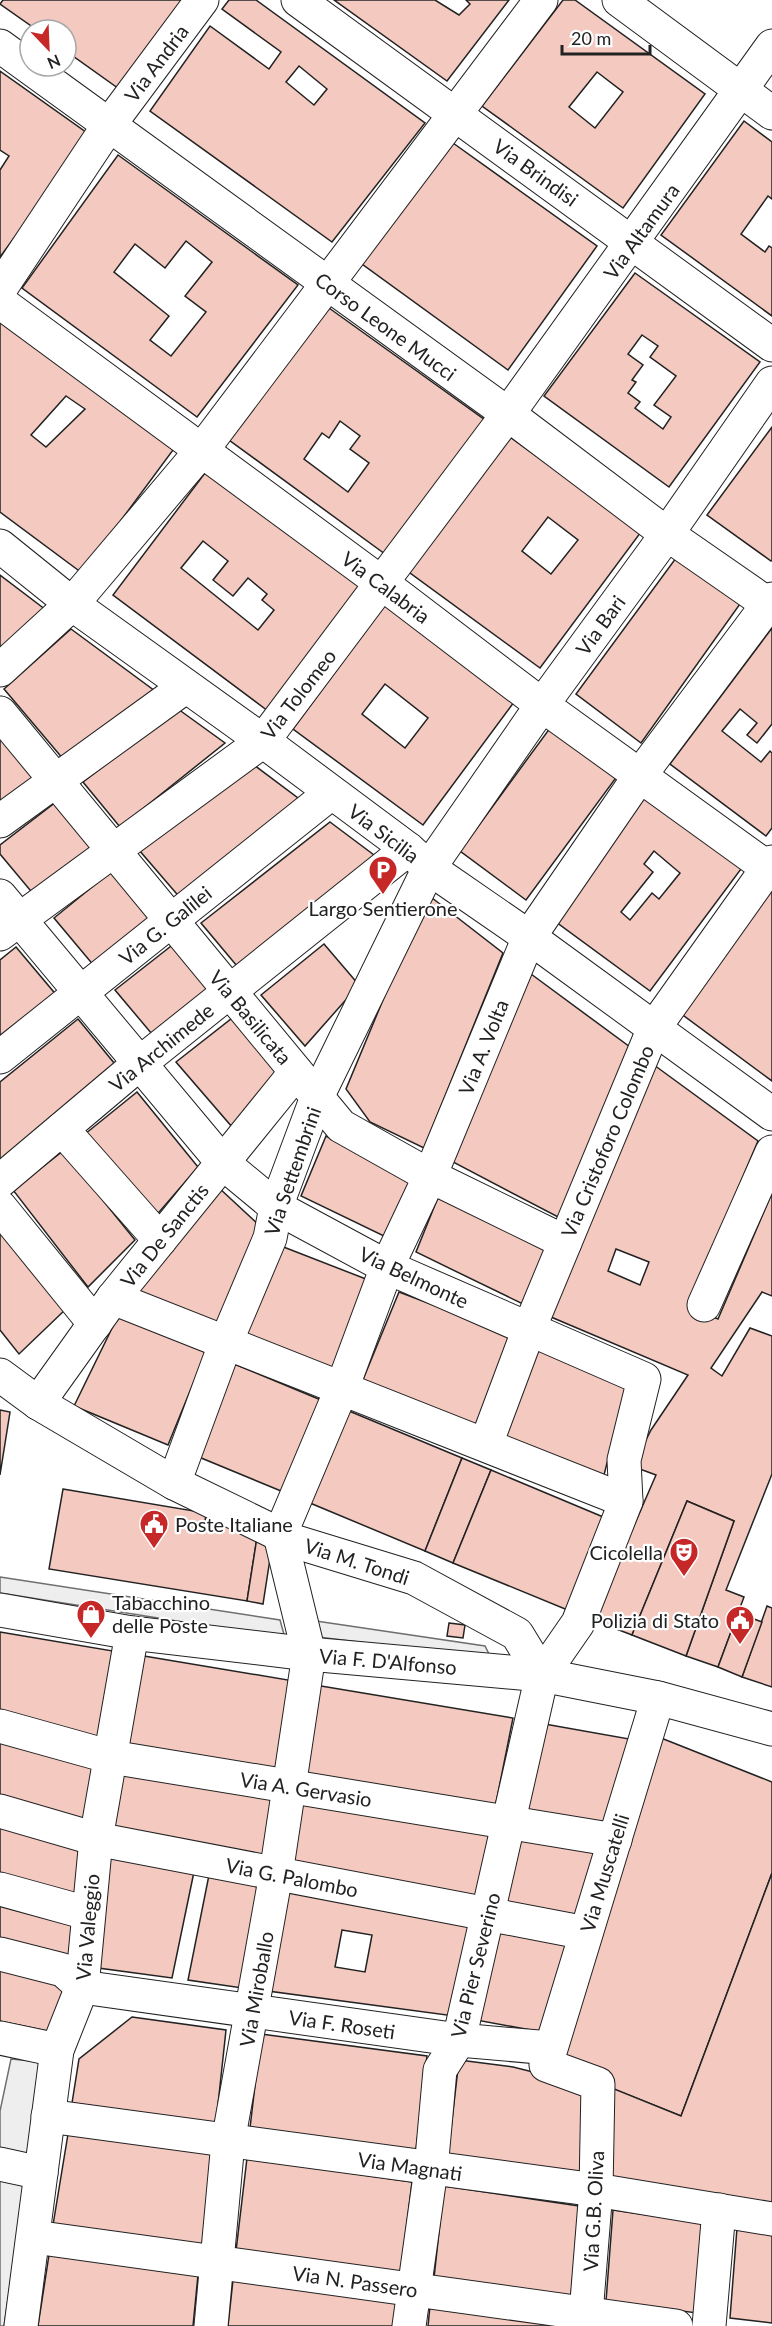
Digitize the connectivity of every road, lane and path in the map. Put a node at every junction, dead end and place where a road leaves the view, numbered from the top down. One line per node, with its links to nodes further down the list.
1 (202, 0): 10 (street, Via Andria)
2 (298, 0): 9 (street, Via Brindisi)
3 (541, 0): 9 (street)
4 (619, 0): 7 (street)
5 (0, 46): 10 (street, Corso Leone Mucci)
6 (772, 46): 7 (street, Via Altamura)
7 (741, 89): 8 (street); 11 (street, Via Altamura)
8 (772, 113)
9 (455, 114): 11 (street, Via Brindisi); 12 (street)
10 (109, 125): 12 (street, Corso Leone Mucci); 13 (street, Via Andria)
11 (633, 242): 15 (street, Via Brindisi); 17 (street, Via Altamura)
12 (327, 283): 17 (street, Corso Leone Mucci); 18 (street)
13 (0, 289)
14 (0, 302): 18 (street, Via Calabria)
15 (772, 345)
16 (772, 384): 19 (street, Via Bari)
17 (507, 414): 19 (street, Corso Leone Mucci); 21 (street, Via Tolomeo)
18 (202, 450): 21 (street, Via Calabria); 23 (street)
19 (667, 534): 22 (street, Corso Leone Mucci); 26 (street, Via Bari)
20 (0, 546): 23 (street, Via Sicilia)
21 (383, 584): 26 (street, Via Calabria); 28 (street, Via Tolomeo)
22 (771, 603): 29 (street, Via A. Volta)
23 (72, 604): 24 (street); 25 (street, Via Sicilia)
24 (0, 670)
25 (185, 687): 28 (street, Via Sicilia); 30 (street)
26 (542, 705): 29 (street, Via Calabria); 34 (street, Via Bari)
27 (0, 713): 30 (street, Via Basilicata)
28 (263, 741): 31 (street, Via Sicilia); 33 (street, Via Tolomeo)
29 (641, 774): 35 (street, Via Calabria); 38 (street, Via A. Volta)
30 (56, 780): 32 (street); 33 (street, Via Basilicata)
31 (331, 793): 34 (street, Via Sicilia); 37 (street, Via G. Galilei)
32 (0, 821)
33 (113, 850): 36 (street, Via Tolomeo); 37 (street, Via Basilicata)
34 (418, 858): 38 (street, Via Sicilia); 39 (street, Via Archimede); 45 (street, Via Settembrini)
35 (771, 867): 41 (street, Via Cristoforo Colombo)
36 (6, 917): 40 (street, Via Belmonte)
37 (171, 920): 39 (street, Via Basilicata); 40 (street, Via G. Galilei)
38 (529, 937): 41 (street, Via Sicilia); 50 (street, Via A. Volta)
39 (230, 991): 43 (street, Via Archimede); 44 (street, Via Basilicata)
40 (81, 993): 42 (street, Via G. Galilei); 43 (street, Via Belmonte)
41 (654, 1028): 46 (street, Via Sicilia); 55 (street, Via Cristoforo Colombo)
42 (0, 1058)
43 (140, 1063): 47 (street, Via Archimede); 49 (street, Via Belmonte)
44 (296, 1072): 45 (street, Via Basilicata); 49 (street, Via De Sanctis)
45 (317, 1097): 50 (street, Via Basilicata); 53 (street, Via Settembrini)
46 (772, 1114)
47 (62, 1129): 51 (street, Via Archimede); 54 (street)
48 (772, 1152): 57 (street)
49 (223, 1163): 53 (street, Via Belmonte); 54 (street, Via De Sanctis)
50 (430, 1176): 55 (street, Via Basilicata); 56 (street, Via A. Volta)
51 (0, 1181)
52 (0, 1207): 58 (street)
53 (276, 1207): 56 (street, Via Belmonte); 60 (street, Via Settembrini)
54 (160, 1240): 58 (street, Via De Sanctis)
55 (565, 1242): 59 (street, Via Cristoforo Colombo)
56 (387, 1267): 59 (street, Via Belmonte); 62 (street, Via A. Volta)
57 (704, 1305)
58 (104, 1311): 60 (street); 63 (street, Via De Sanctis)
59 (529, 1329): 64 (street, Via Cristoforo Colombo); 66 (street, Via Belmonte)
60 (226, 1342): 62 (street); 65 (street, Via Settembrini)
61 (0, 1375): 63 (street, Via M. Tondi)
62 (342, 1388): 64 (street); 67 (street, Via A. Volta)
63 (38, 1403): 65 (street, Via M. Tondi)
64 (486, 1444): 66 (street)
65 (174, 1483): 67 (street, Via M. Tondi)
66 (626, 1501): 71 (street, Via Belmonte)
67 (280, 1535): 70 (street); 71 (street, Via M. Tondi)
68 (0, 1610): 69 (street, Via F. D'Alfonso)
69 (132, 1633): 70 (street, Via F. D'Alfonso); 75 (street, Via Valeggio)
70 (309, 1654): 71 (street, Via F. D'Alfonso); 76 (street, Via Miroballo)
71 (542, 1675): 72 (street, Via F. D'Alfonso); 78 (street, Via Pier Severino)
72 (658, 1698): 74 (street, Via F. D'Alfonso); 80 (street, Via Muscatelli)
73 (0, 1726): 75 (street, Via A. Gervasio)
74 (772, 1729)
75 (111, 1757): 76 (street, Via A. Gervasio); 79 (street, Via Valeggio)
76 (290, 1786): 78 (street, Via A. Gervasio); 81 (street, Via Miroballo)
77 (0, 1811): 79 (street, Via G. Palombo)
78 (511, 1822): 80 (street, Via A. Gervasio); 84 (street, Via Pier Severino)
79 (96, 1839): 81 (street, Via G. Palombo); 83 (street, Via Valeggio)
80 (615, 1840): 85 (street, Via Muscatelli)
81 (276, 1874): 84 (street, Via G. Palombo); 88 (street, Via Miroballo)
82 (0, 1889): 83 (street)
83 (87, 1913): 87 (street, Via Valeggio)
84 (487, 1914): 85 (street, Via G. Palombo); 90 (street, Via Pier Severino)
85 (586, 1933): 91 (street, Via Muscatelli)
86 (0, 1954): 87 (street, Via F. Roseti)
87 (82, 1987): 88 (street, Via F. Roseti); 92 (street, Via Valeggio)
88 (252, 2012): 90 (street, Via F. Roseti); 94 (street, Via Miroballo)
89 (0, 2038): 92 (street)
90 (459, 2040): 91 (street, Via F. Roseti); 96 (street, Via Pier Severino)
91 (550, 2048): 98 (street, Via G.B. Oliva)
92 (57, 2050): 93 (street, Via Valeggio)
93 (48, 2116): 94 (street, Via Magnati); 97 (street, Via Valeggio)
94 (228, 2142): 96 (street, Via Magnati); 102 (street, Via Miroballo)
95 (0, 2164): 97 (street)
96 (431, 2169): 98 (street, Via Magnati); 103 (street, Via Pier Severino)
97 (41, 2173): 101 (street, Via Valeggio)
98 (596, 2190): 99 (street, Via Magnati); 105 (street, Via G.B. Oliva)
99 (719, 2210): 100 (street, Via Magnati); 109 (street)
100 (772, 2219)
101 (34, 2237): 102 (street, Via N. Passero); 104 (street, Via Valeggio)
102 (218, 2262): 103 (street, Via N. Passero); 106 (street, Via Miroballo)
103 (414, 2289): 105 (street, Via N. Passero); 107 (street, Via Pier Severino)
104 (15, 2304)
105 (586, 2320): 108 (street, Via N. Passero)
106 (211, 2326)
107 (409, 2326)
108 (676, 2326)
109 (709, 2326)

